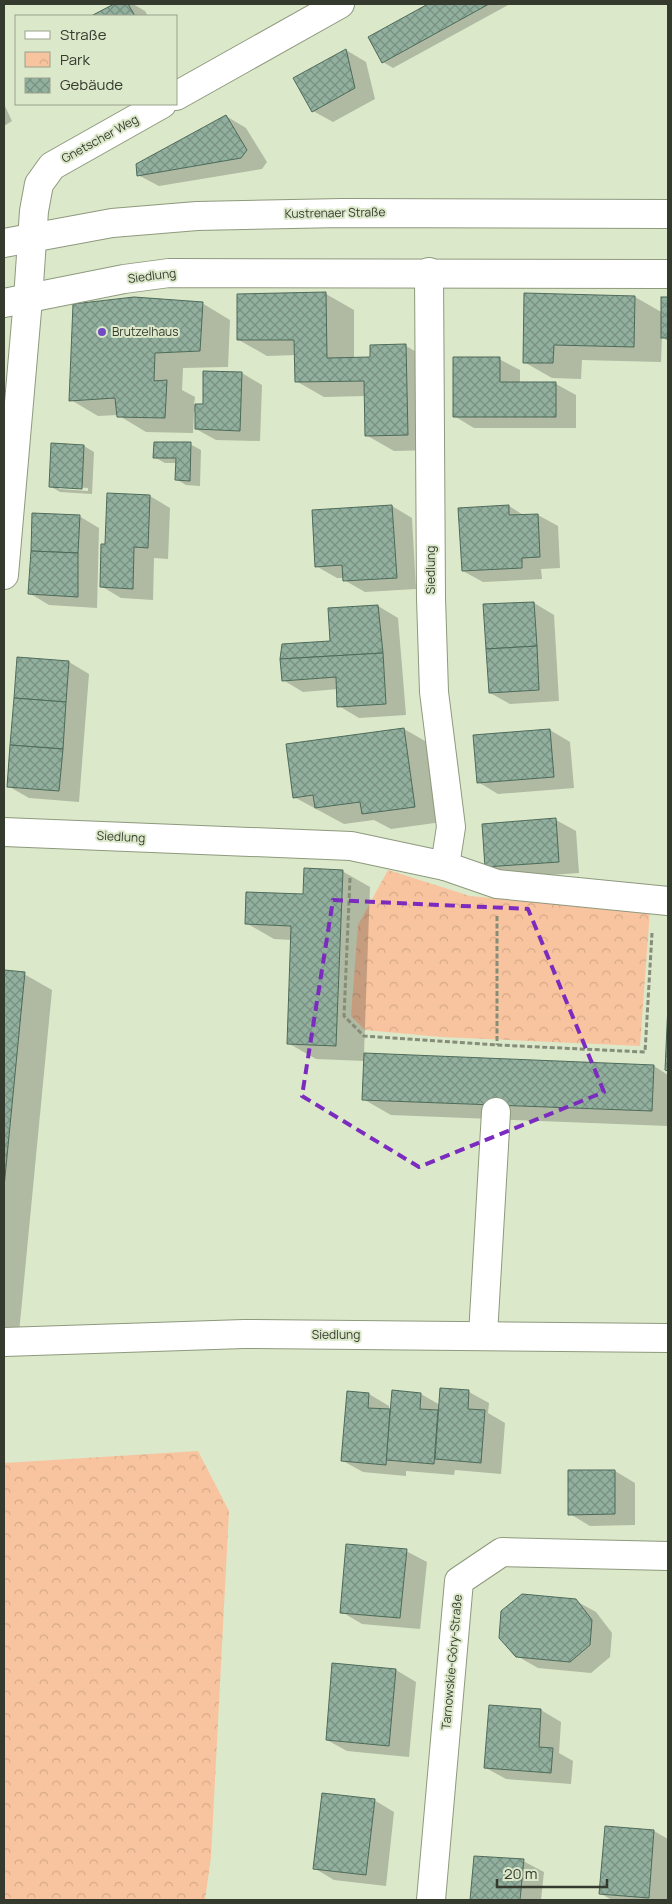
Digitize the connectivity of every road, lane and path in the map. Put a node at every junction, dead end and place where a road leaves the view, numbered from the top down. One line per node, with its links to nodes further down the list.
1 (340, 4): 2 (street)
2 (178, 95)
3 (160, 105): 5 (street, Gnetscher Weg)
4 (668, 214): 5 (street, Kustrenaer Straße)
5 (31, 238): 6 (street, Kustrenaer Straße); 9 (street)
6 (4, 243)
7 (429, 272): 8 (street, Siedlung); 9 (street, Siedlung); 14 (street, Siedlung)
8 (668, 274)
9 (16, 301): 10 (street)
10 (11, 407): 11 (street)
11 (4, 575)
12 (4, 832): 13 (street, Siedlung)
13 (351, 846): 14 (street, Siedlung); 17 (path)
14 (445, 866): 15 (street, Siedlung)
15 (497, 884): 16 (street, Siedlung); 17 (path)
16 (661, 901): 17 (path)
17 (497, 1045)
18 (496, 1112): 19 (street)
19 (483, 1335): 20 (street, Siedlung); 21 (street, Siedlung)
20 (668, 1338)
21 (4, 1342)
22 (668, 1556): 23 (street, Tarnowskie-Góry-Straße)
23 (431, 1900)

